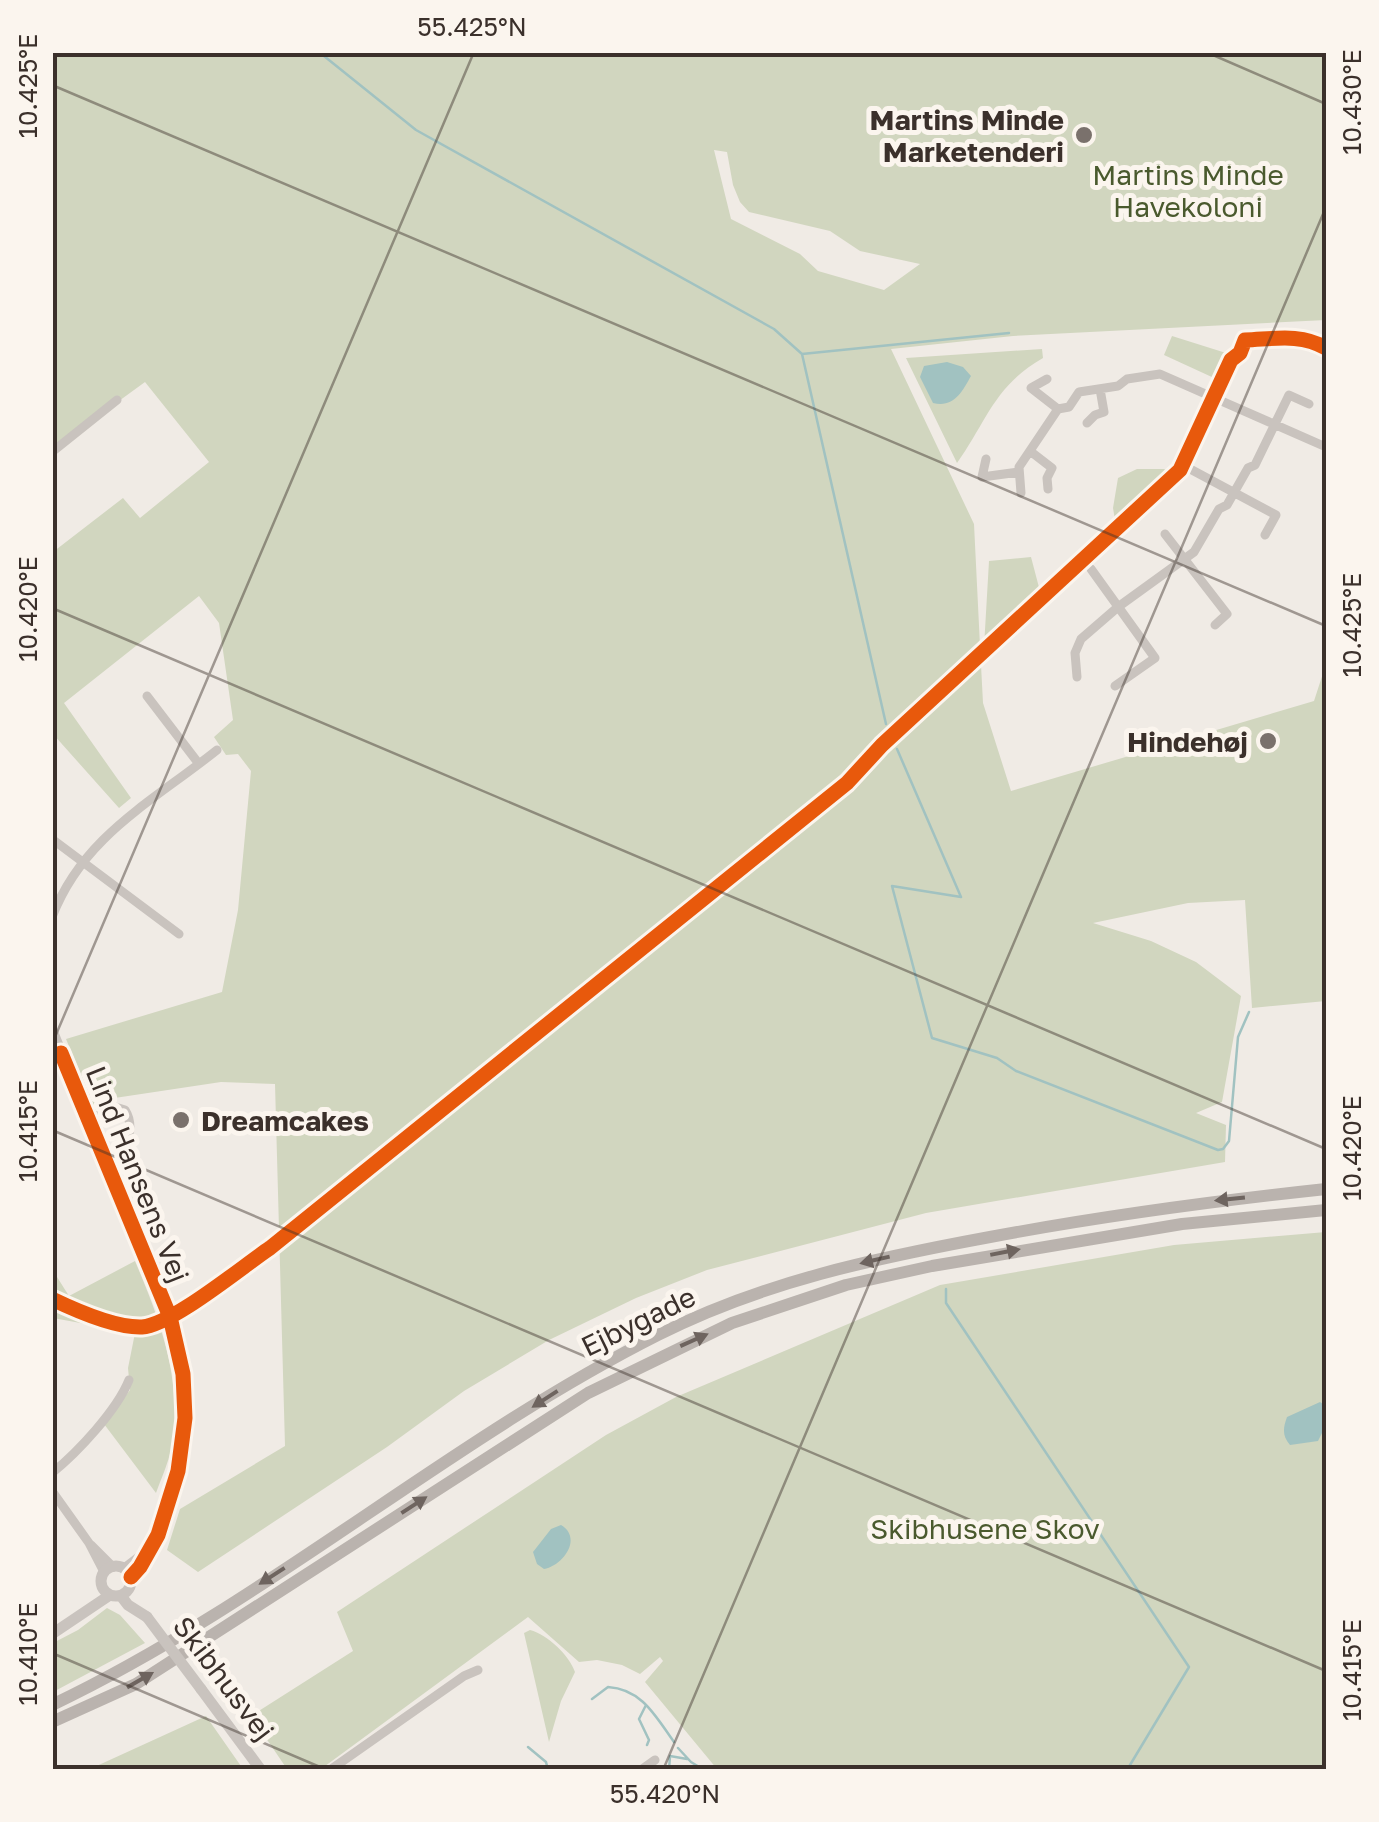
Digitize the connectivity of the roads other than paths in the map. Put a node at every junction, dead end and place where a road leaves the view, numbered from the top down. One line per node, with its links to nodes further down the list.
1 (1047, 379): 5 (street)
2 (1100, 389): 5 (street); 6 (street); 7 (street)
3 (118, 400): 10 (street)
4 (1309, 404): 7 (street)
5 (1058, 409): 9 (street)
6 (1087, 424)
7 (1276, 424): 8 (street); 15 (street)
8 (1326, 447)
9 (1030, 451): 13 (street); 14 (street)
10 (52, 452)
11 (986, 459): 13 (street)
12 (1192, 470): 15 (street)
13 (1019, 472): 16 (street)
14 (1048, 489)
15 (1234, 492): 18 (street); 19 (street)
16 (1020, 493)
17 (1165, 534): 19 (street)
18 (1265, 534)
19 (1184, 561): 21 (street); 22 (street)
20 (1092, 569): 21 (street)
21 (1118, 607): 23 (street); 24 (street)
22 (1215, 625)
23 (1077, 677)
24 (1116, 686)
25 (147, 696): 27 (street)
26 (169, 702): 27 (street)
27 (158, 711): 29 (street)
28 (217, 750): 29 (street)
29 (199, 764): 31 (street)
30 (52, 839): 31 (street)
31 (82, 860): 32 (street); 33 (street)
32 (52, 918)
33 (180, 934)
34 (52, 1028): 35 (street, Lind Hansens Vej)
35 (88, 1117): 36 (street, Lind Hansens Vej); 36 (street, Lind Hansens Vej)
36 (114, 1175): 42 (street, Lind Hansens Vej)
37 (1326, 1188): 45 (main road, Ejbygade, one-way to 45)
38 (1326, 1210): 46 (main road, Ejbygade, one-way to 38)
39 (129, 1380): 40 (street)
40 (52, 1472)
41 (52, 1490): 42 (street, Skibhusvej)
42 (117, 1581): 43 (street); 48 (street, Skibhusvej, bridge)
43 (52, 1634)
44 (478, 1670): 49 (street)
45 (52, 1705)
46 (52, 1722)
47 (655, 1760): 50 (street)
48 (261, 1770)
49 (330, 1770)
50 (641, 1770)

